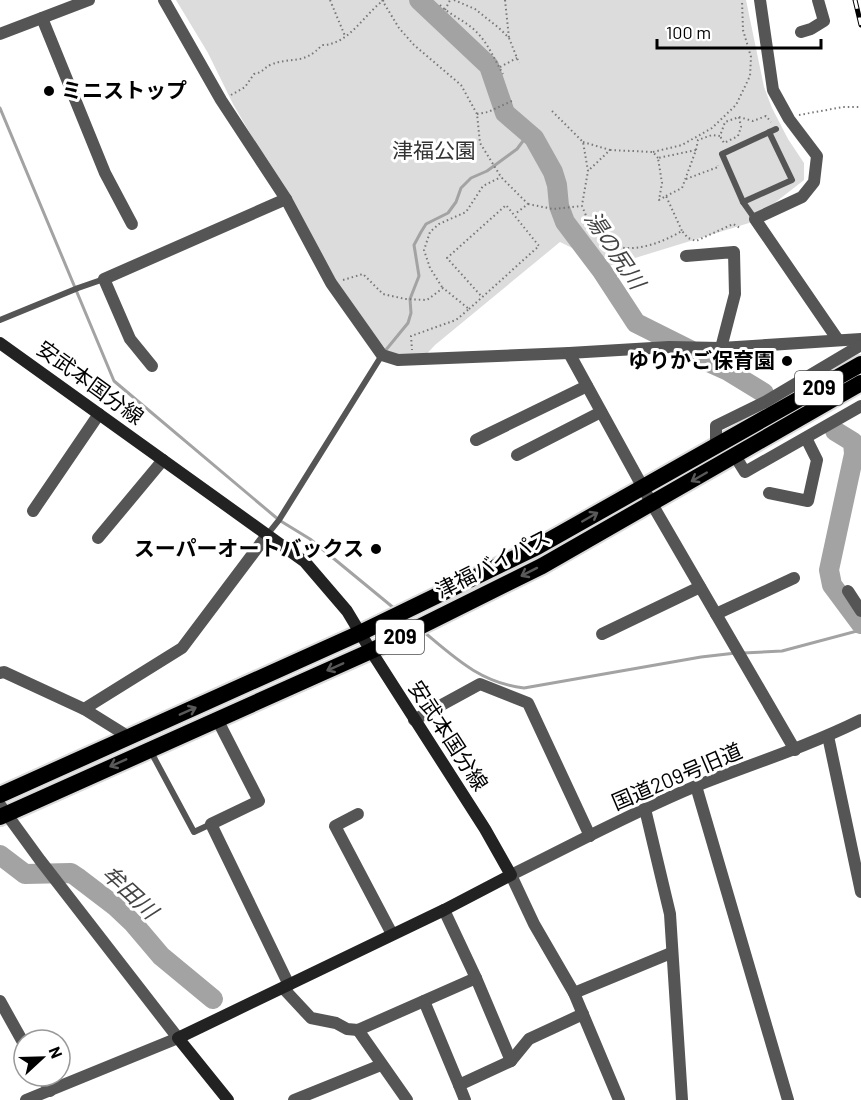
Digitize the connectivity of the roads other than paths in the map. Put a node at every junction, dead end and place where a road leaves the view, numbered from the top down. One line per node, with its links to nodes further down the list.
1 (89, 0): 5 (street)
2 (164, 0): 8 (street)
3 (760, 0): 10 (street)
4 (818, 0): 6 (street)
5 (42, 18): 7 (street); 11 (street)
6 (801, 32)
7 (0, 34)
8 (286, 200): 13 (street); 21 (street)
9 (743, 202): 9 (lane); 10 (lane)
10 (755, 219): 16 (street)
11 (132, 224)
12 (686, 256): 19 (street)
13 (104, 279): 14 (lane); 23 (street)
14 (0, 320)
15 (861, 339): 16 (street)
16 (838, 340): 19 (street)
17 (0, 343): 28 (main road, 安武本国分線)
18 (861, 345): 31 (street)
19 (721, 348): 20 (street)
20 (569, 353): 21 (street); 25 (street)
21 (382, 355): 39 (lane)
22 (861, 364): 31 (highway, 津福バイパス / 209)
23 (152, 366)
24 (861, 383): 33 (highway, 津福バイパス / 209)
25 (587, 386): 27 (street); 30 (street)
26 (861, 406): 29 (street)
27 (601, 412): 32 (street); 35 (street)
28 (99, 414): 34 (main road, 安武本国分線); 38 (street)
29 (806, 438): 33 (street); 36 (street)
30 (476, 440)
31 (716, 446): 35 (highway, 津福バイパス / 209)
32 (516, 455)
33 (735, 456): 37 (highway, 津福バイパス / 209, one-way to 37)
34 (164, 460): 39 (main road, 安武本国分線); 40 (street)
35 (642, 487): 37 (street); 46 (highway, 津福バイパス / 209, one-way to 35)
36 (769, 493)
37 (652, 504): 42 (street); 48 (highway, 津福バイパス / 209, one-way to 48)
38 (33, 511)
39 (267, 535): 46 (main road, 安武本国分線); 50 (street)
40 (98, 538)
41 (794, 578): 45 (street)
42 (700, 587): 45 (street); 47 (street)
43 (848, 591): 44 (street)
44 (861, 610)
45 (716, 614): 57 (street)
46 (360, 633): 48 (main road, 安武本国分線); 55 (highway, 津福バイパス / 209, one-way to 46)
47 (602, 634)
48 (370, 651): 51 (highway, 津福バイパス / 209, one-way to 51); 52 (main road, 安武本国分線)
49 (0, 673): 50 (street)
50 (84, 709): 55 (street)
51 (217, 719): 56 (highway, 津福バイパス / 209); 63 (street)
52 (414, 720): 64 (street); 65 (main road, 安武本国分線)
53 (861, 720): 54 (street, 国道209号旧道)
54 (828, 736): 57 (street, 国道209号旧道); 66 (street)
55 (129, 737): 59 (highway, 津福バイパス / 209)
56 (149, 749): 61 (highway, 津福バイパス / 209, one-way to 61); 63 (lane)
57 (795, 750): 58 (street, 国道209号旧道)
58 (696, 786): 60 (street, 国道209号旧道); 91 (street)
59 (0, 795)
60 (645, 809): 64 (street, 国道209号旧道); 69 (street)
61 (2, 812): 78 (street)
62 (358, 814): 68 (street)
63 (211, 824): 71 (street)
64 (590, 836): 65 (street, 国道209号旧道)
65 (511, 875): 67 (main road); 72 (street)
66 (861, 892)
67 (444, 910): 68 (main road); 70 (street)
68 (392, 934): 71 (main road)
69 (671, 953): 72 (street); 90 (street)
70 (476, 978): 74 (street); 79 (street)
71 (286, 986): 77 (street); 78 (main road)
72 (574, 993): 75 (street)
73 (0, 1001): 76 (street)
74 (424, 1001): 77 (street); 81 (street)
75 (583, 1014): 79 (street); 89 (street)
76 (15, 1028)
77 (358, 1030): 80 (street)
78 (178, 1038): 83 (street); 85 (main road)
79 (511, 1061): 81 (street)
80 (381, 1065): 86 (street); 87 (street)
81 (459, 1085): 88 (street)
82 (48, 1088): 83 (street)
83 (50, 1091): 84 (street)
84 (26, 1100)
85 (228, 1100)
86 (294, 1100)
87 (406, 1100)
88 (465, 1100)
89 (619, 1100)
90 (682, 1100)
91 (788, 1100)

